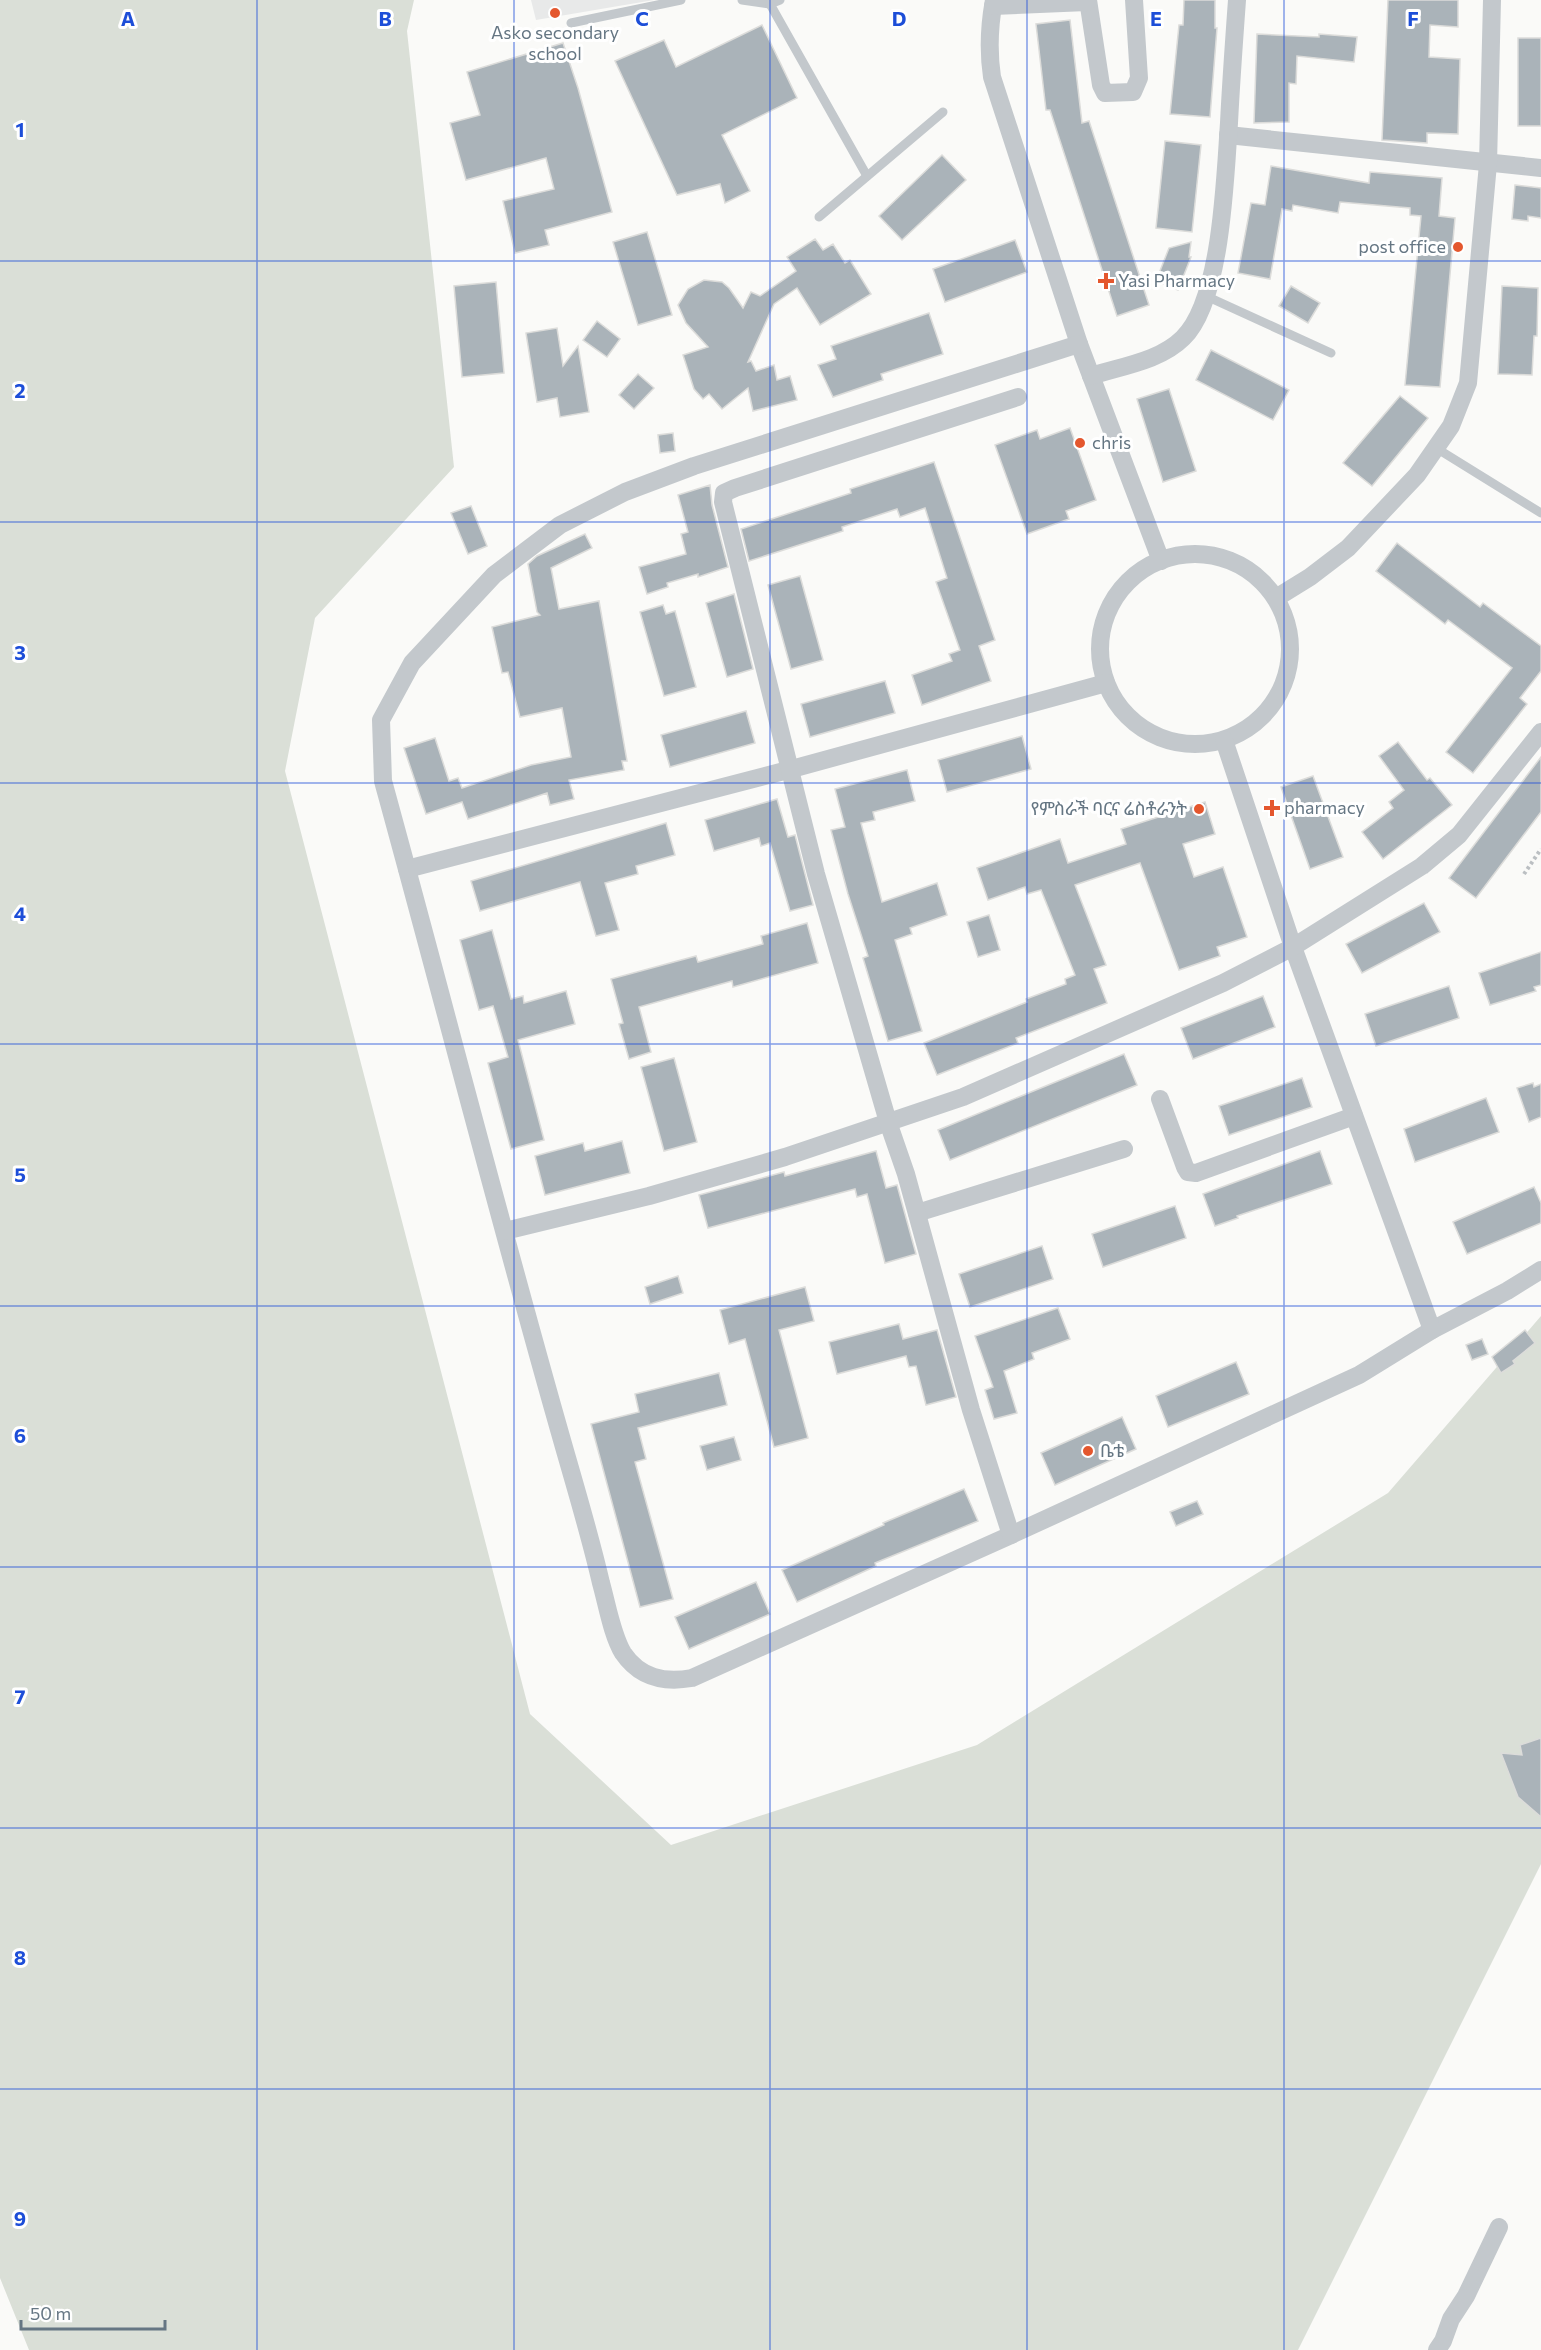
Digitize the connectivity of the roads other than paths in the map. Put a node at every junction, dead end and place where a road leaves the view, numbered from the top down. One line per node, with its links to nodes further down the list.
1 (681, 0): 10 (lane)
2 (742, 0): 9 (lane)
3 (780, 0): 9 (lane)
4 (1134, 0): 7 (street)
5 (1237, 0): 12 (street)
6 (1492, 0): 13 (street)
7 (1088, 1): 8 (street)
8 (993, 3): 18 (street)
9 (770, 4): 15 (lane)
10 (571, 23)
11 (943, 112): 15 (lane)
12 (1228, 135): 13 (street); 17 (street)
13 (1488, 164): 14 (street); 24 (street)
14 (1541, 168)
15 (867, 176): 16 (lane)
16 (819, 217)
17 (1206, 296): 19 (lane); 20 (street)
18 (1079, 344): 20 (street); 21 (street)
19 (1331, 353)
20 (1091, 376): 26 (street)
21 (944, 386): 23 (street); 32 (street)
22 (1018, 397): 23 (street)
23 (955, 417): 31 (street)
24 (1436, 448): 25 (lane); 27 (street)
25 (1541, 513)
26 (1161, 561): 27 (street); 28 (street)
27 (1276, 598): 30 (street)
28 (1106, 683): 30 (street); 31 (street)
29 (1541, 732): 33 (street)
30 (1224, 740): 33 (street)
31 (788, 770): 32 (street); 36 (street)
32 (407, 869): 39 (street)
33 (1293, 947): 35 (street); 36 (street)
34 (1160, 1099): 35 (street)
35 (1354, 1116): 41 (street)
36 (888, 1122): 38 (street); 39 (street)
37 (1124, 1149): 38 (street)
38 (917, 1214): 42 (street)
39 (505, 1231): 42 (street)
40 (1541, 1269): 41 (street)
41 (1432, 1330): 42 (street)
42 (1011, 1535)
43 (1499, 2227): 44 (street)
44 (1437, 2350)

